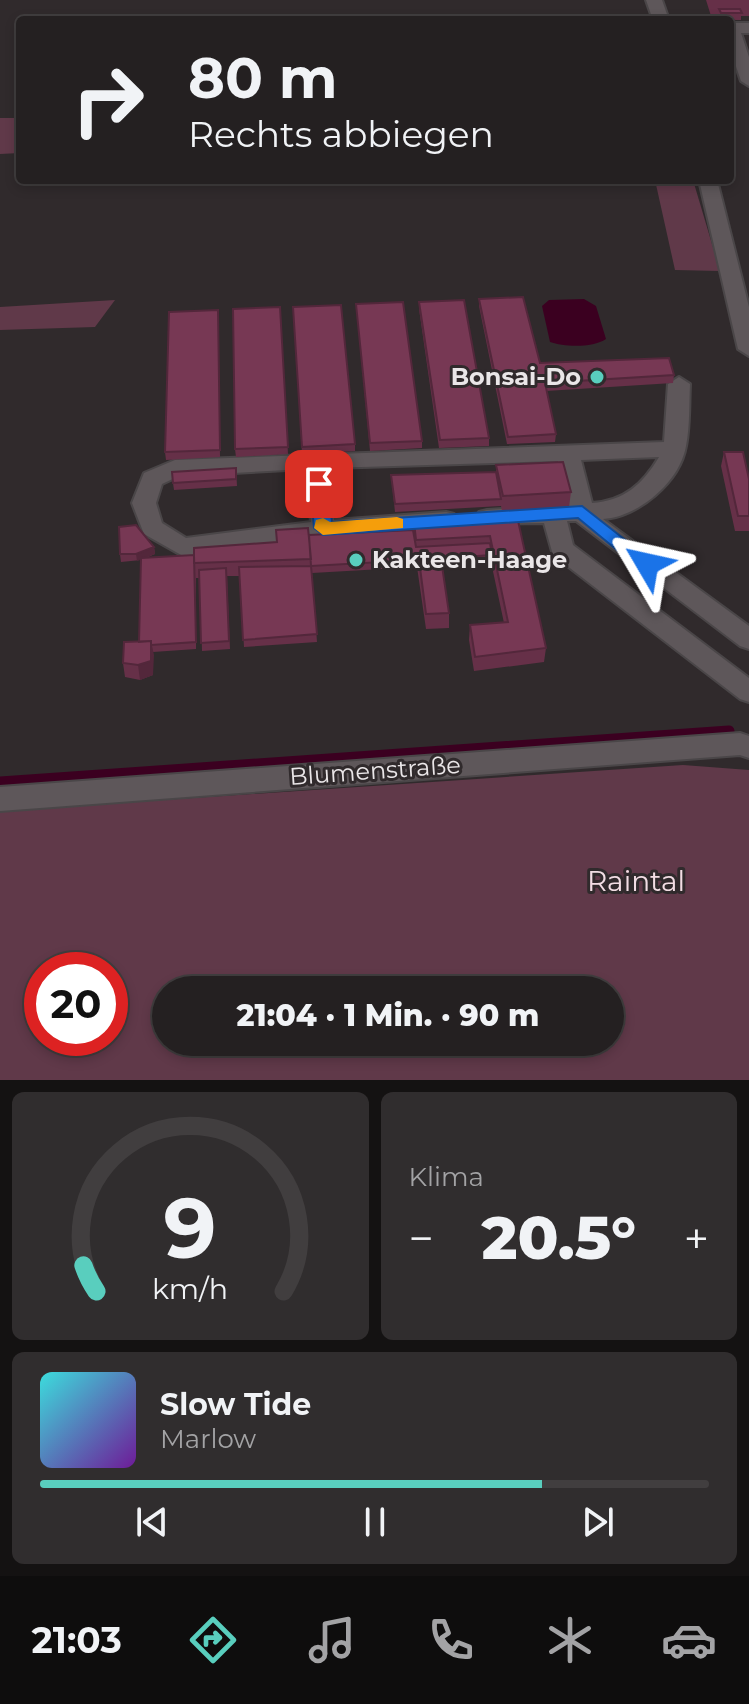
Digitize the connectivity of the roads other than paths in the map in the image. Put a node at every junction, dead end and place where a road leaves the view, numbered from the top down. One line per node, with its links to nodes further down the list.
1 (734, 37): 2 (street)
2 (749, 81)
3 (709, 184): 4 (street)
4 (749, 349)
5 (679, 384): 6 (street)
6 (675, 449): 7 (street); 9 (street)
7 (568, 453): 8 (street); 9 (street)
8 (317, 461): 11 (street); 11 (street)
9 (582, 512): 10 (street); 12 (street)
10 (553, 513): 11 (street); 13 (street)
11 (323, 528)
12 (749, 639)
13 (749, 692)
14 (749, 747): 15 (street, Blumenstraße)
15 (0, 799)

